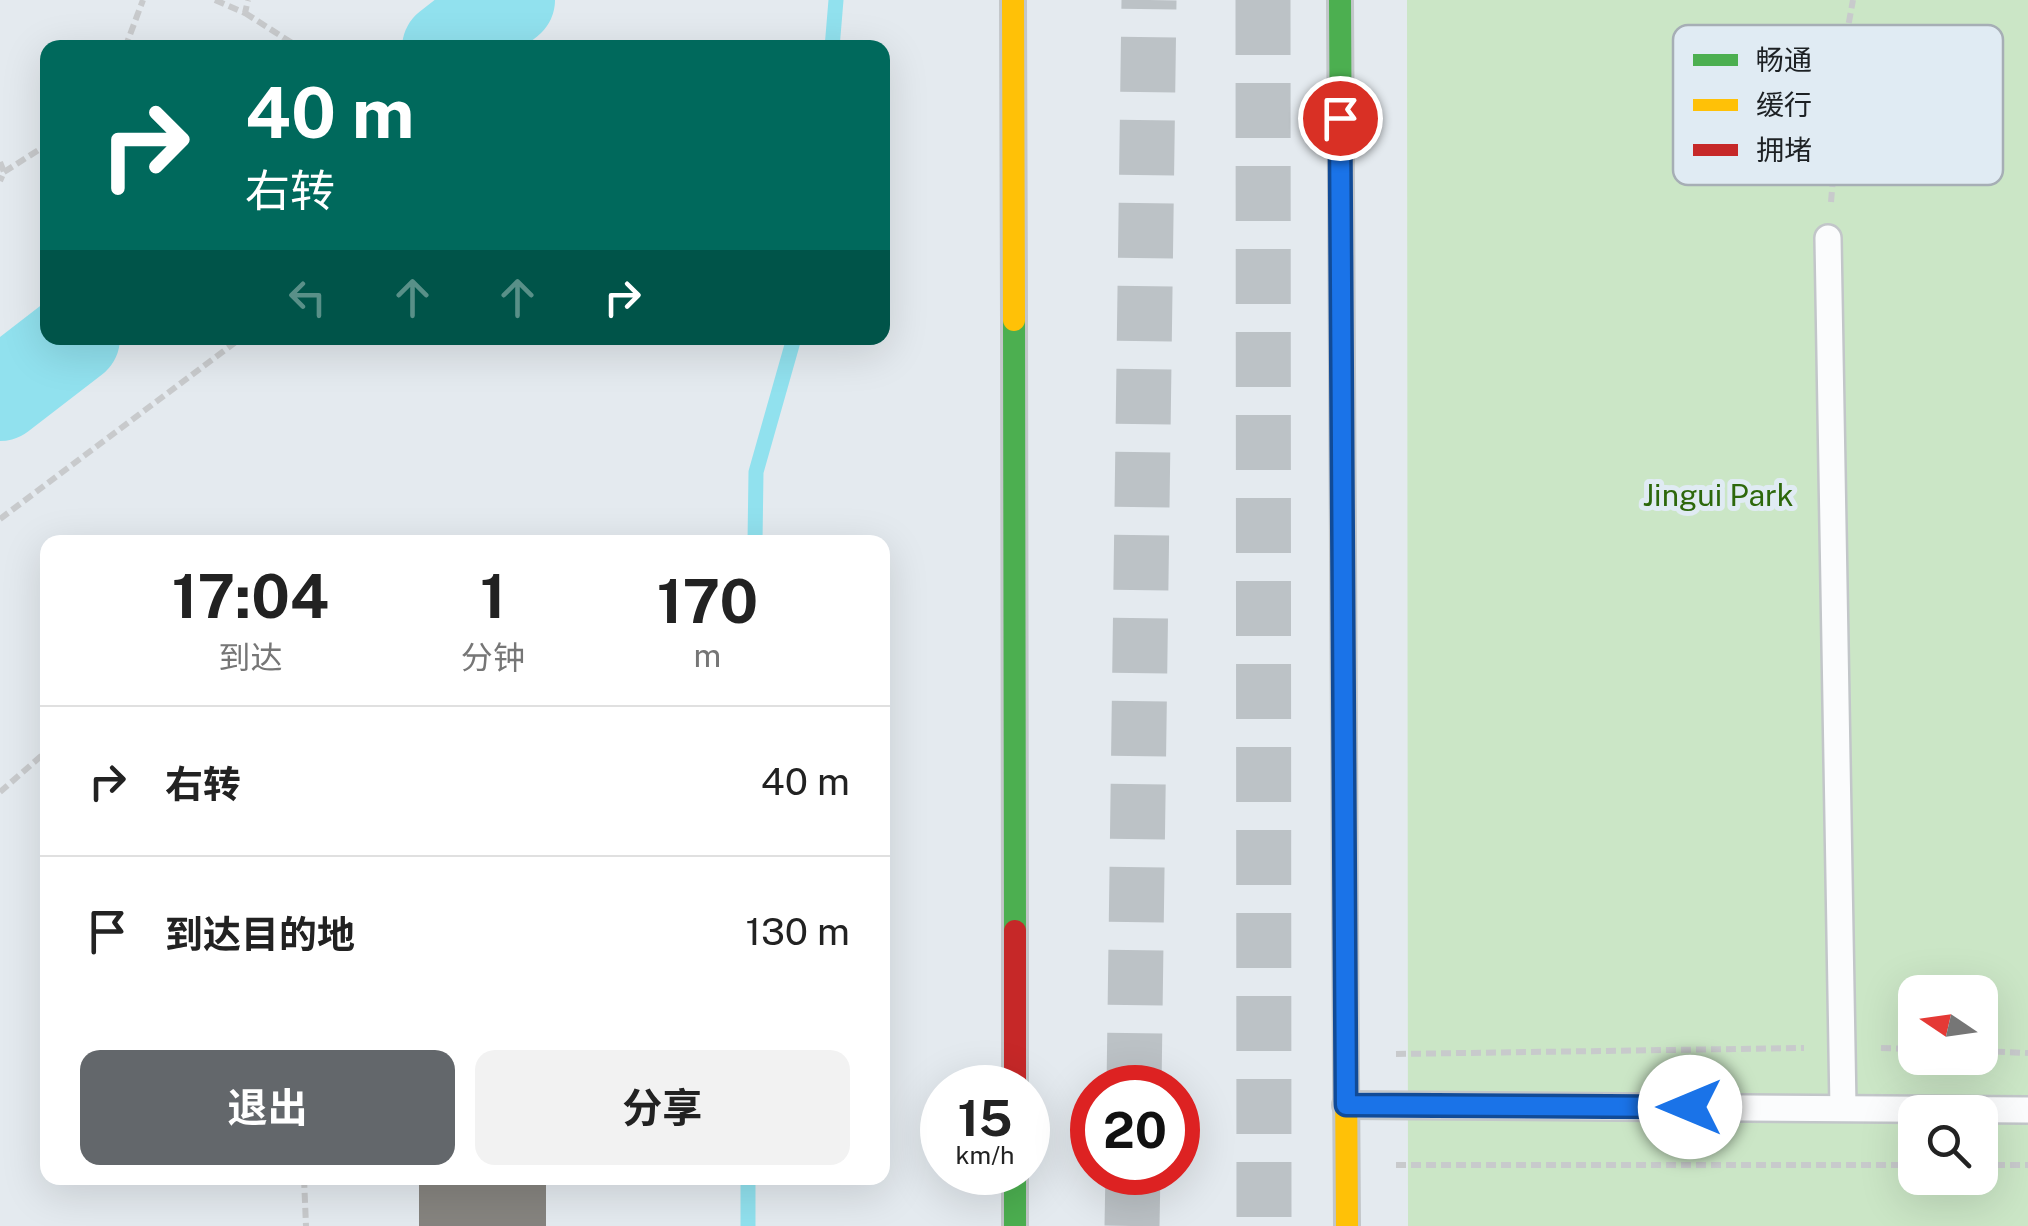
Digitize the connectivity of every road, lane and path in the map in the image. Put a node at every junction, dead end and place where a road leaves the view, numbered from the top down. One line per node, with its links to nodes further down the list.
1 (142, 0): 9 (path)
2 (214, 0): 7 (path)
3 (248, 0): 7 (path)
4 (1013, 0): 26 (main road)
5 (1340, 0): 27 (main road)
6 (1853, 0): 8 (path)
7 (245, 13): 10 (path)
8 (1848, 25)
9 (128, 40)
10 (287, 40)
11 (40, 149): 13 (path)
12 (0, 162): 13 (path)
13 (4, 172): 14 (path)
14 (0, 181)
15 (1832, 185): 16 (path)
16 (1828, 238): 21 (lane)
17 (231, 345): 18 (path)
18 (0, 519)
19 (40, 757): 20 (path)
20 (0, 792)
21 (1842, 1047): 22 (path); 25 (path); 28 (lane)
22 (1898, 1049)
23 (1998, 1052): 24 (path)
24 (2028, 1053)
25 (1381, 1054)
26 (1015, 1065)
27 (1346, 1105): 28 (lane); 38 (main road)
28 (1843, 1108): 29 (lane)
29 (2028, 1110)
30 (1998, 1164): 31 (path)
31 (2028, 1164)
32 (1376, 1165): 33 (path)
33 (1898, 1165)
34 (304, 1185): 36 (path)
35 (1015, 1195): 37 (main road)
36 (306, 1226)
37 (1015, 1226)
38 (1347, 1226)

